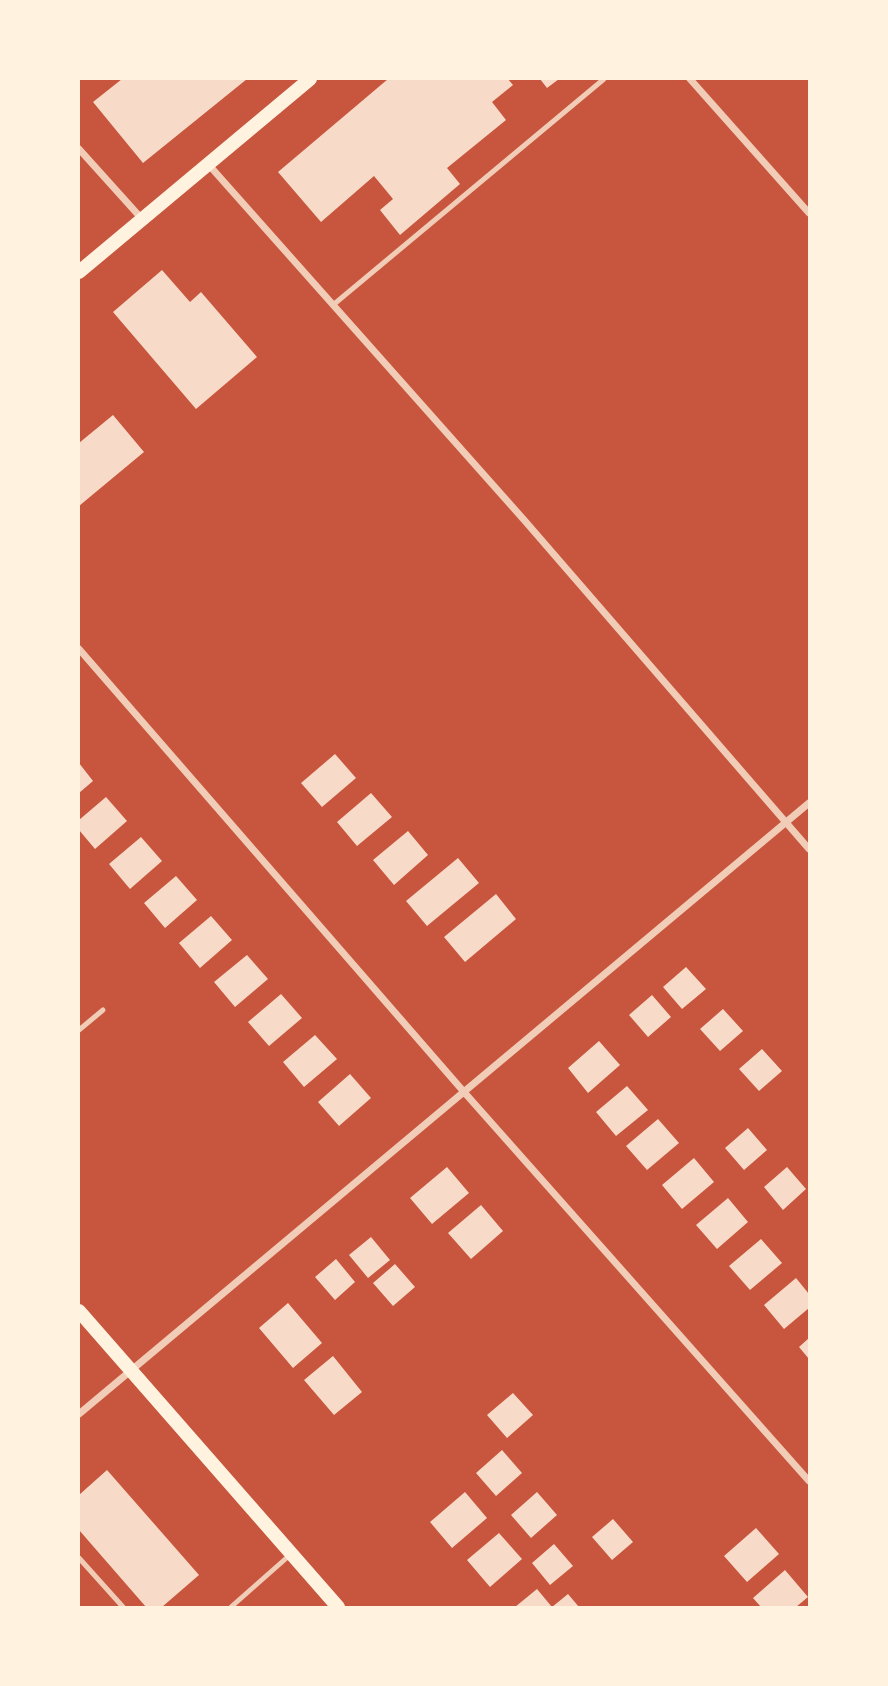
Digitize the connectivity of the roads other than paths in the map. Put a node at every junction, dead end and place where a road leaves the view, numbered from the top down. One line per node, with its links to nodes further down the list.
1 (310, 79): 5 (main road)
2 (604, 79): 9 (lane)
3 (690, 79): 6 (street)
4 (79, 149): 7 (street)
5 (208, 164): 7 (main road); 9 (street)
6 (809, 213)
7 (142, 219): 8 (main road)
8 (79, 272)
9 (333, 305): 12 (street)
10 (79, 649): 16 (street)
11 (809, 803): 12 (street)
12 (786, 822): 13 (street); 16 (street)
13 (809, 849)
14 (103, 1010): 15 (lane)
15 (79, 1030)
16 (464, 1092): 18 (street); 20 (street)
17 (79, 1311): 18 (main road)
18 (131, 1370): 19 (street); 21 (main road)
19 (79, 1414)
20 (809, 1481)
21 (291, 1554): 24 (lane); 25 (main road)
22 (79, 1558): 23 (lane)
23 (123, 1607)
24 (230, 1607)
25 (338, 1607)

